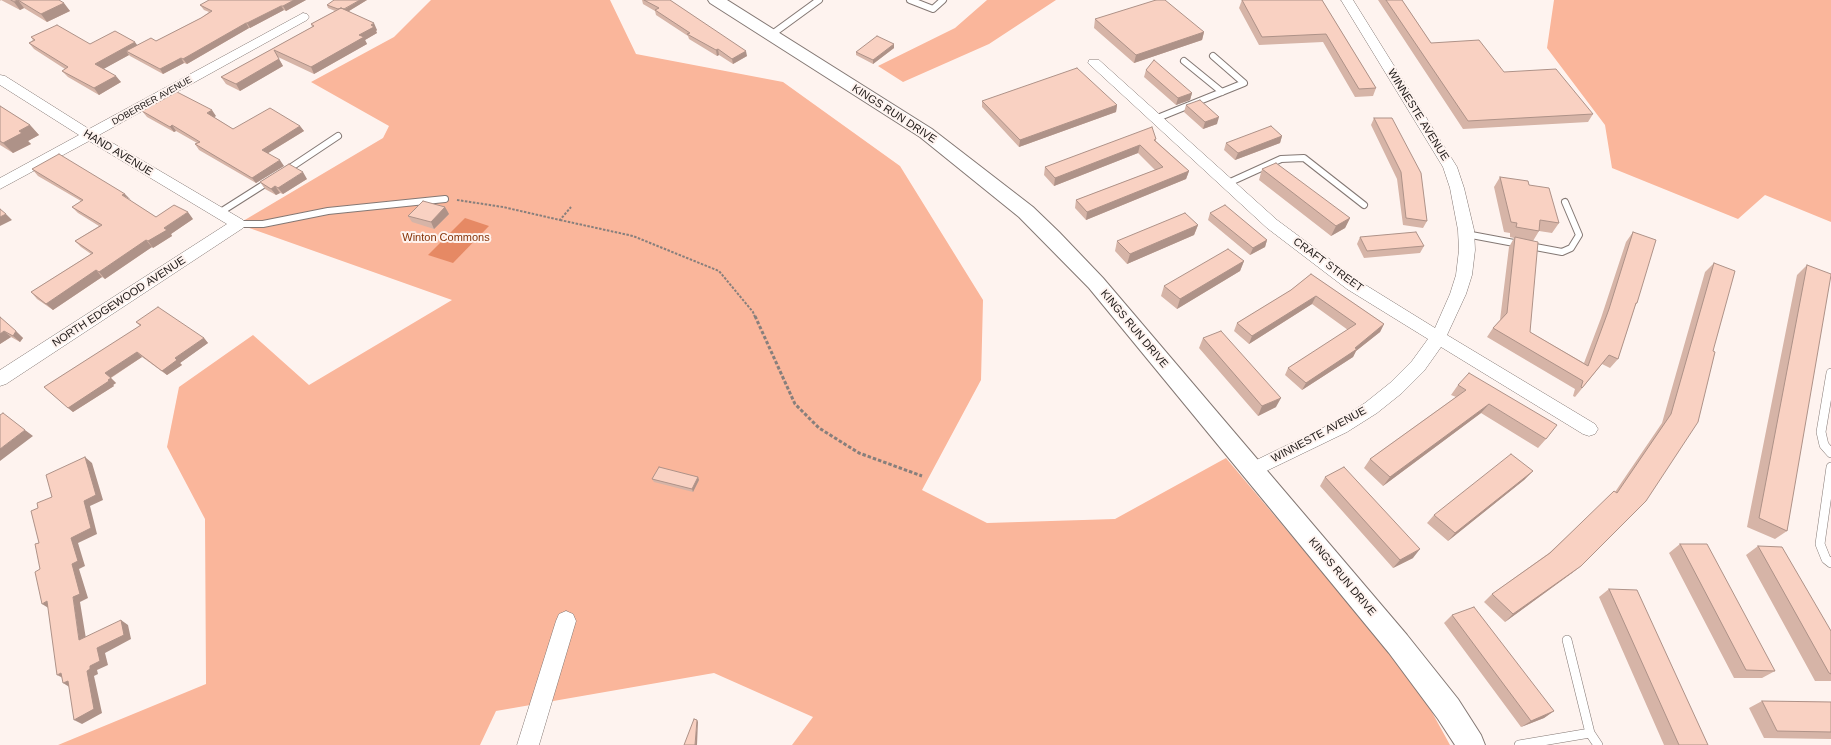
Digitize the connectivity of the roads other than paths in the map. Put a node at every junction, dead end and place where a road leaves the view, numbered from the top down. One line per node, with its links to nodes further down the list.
1 (716, 0): 7 (street, KINGS RUN DRIVE)
2 (819, 0): 7 (lane)
3 (910, 0): 4 (lane)
4 (943, 0)
5 (1347, 0): 23 (street, WINNESTE AVENUE)
6 (303, 17): 14 (street, DOBERRER AVENUE)
7 (771, 35): 30 (street, KINGS RUN DRIVE)
8 (1213, 56): 12 (lane)
9 (1184, 61): 12 (lane)
10 (1094, 63): 13 (street, CRAFT STREET)
11 (0, 79): 14 (street, HAND AVENUE)
12 (1222, 92): 13 (lane)
13 (1155, 119): 17 (street, CRAFT STREET)
14 (88, 135): 16 (street, DOBERRER AVENUE); 21 (street, HAND AVENUE)
15 (338, 136): 21 (lane)
16 (0, 184)
17 (1226, 184): 20 (lane); 24 (street, CRAFT STREET)
18 (444, 199): 22 (lane)
19 (1565, 202): 23 (lane)
20 (1364, 205)
21 (219, 212): 22 (street, HAND AVENUE)
22 (238, 224): 26 (street, NORTH EDGEWOOD AVENUE)
23 (1466, 234): 24 (street, WINNESTE AVENUE)
24 (1438, 338): 27 (street, CRAFT STREET); 30 (street, WINNESTE AVENUE)
25 (1831, 373): 28 (lane)
26 (0, 379)
27 (1590, 429)
28 (1831, 453)
29 (1831, 467): 31 (lane)
30 (1252, 470): 36 (street, KINGS RUN DRIVE)
31 (1831, 563)
32 (566, 620): 35 (street)
33 (1567, 640): 34 (lane)
34 (1590, 733): 37 (lane); 38 (lane)
35 (528, 745)
36 (1471, 745)
37 (1519, 745)
38 (1598, 745)

